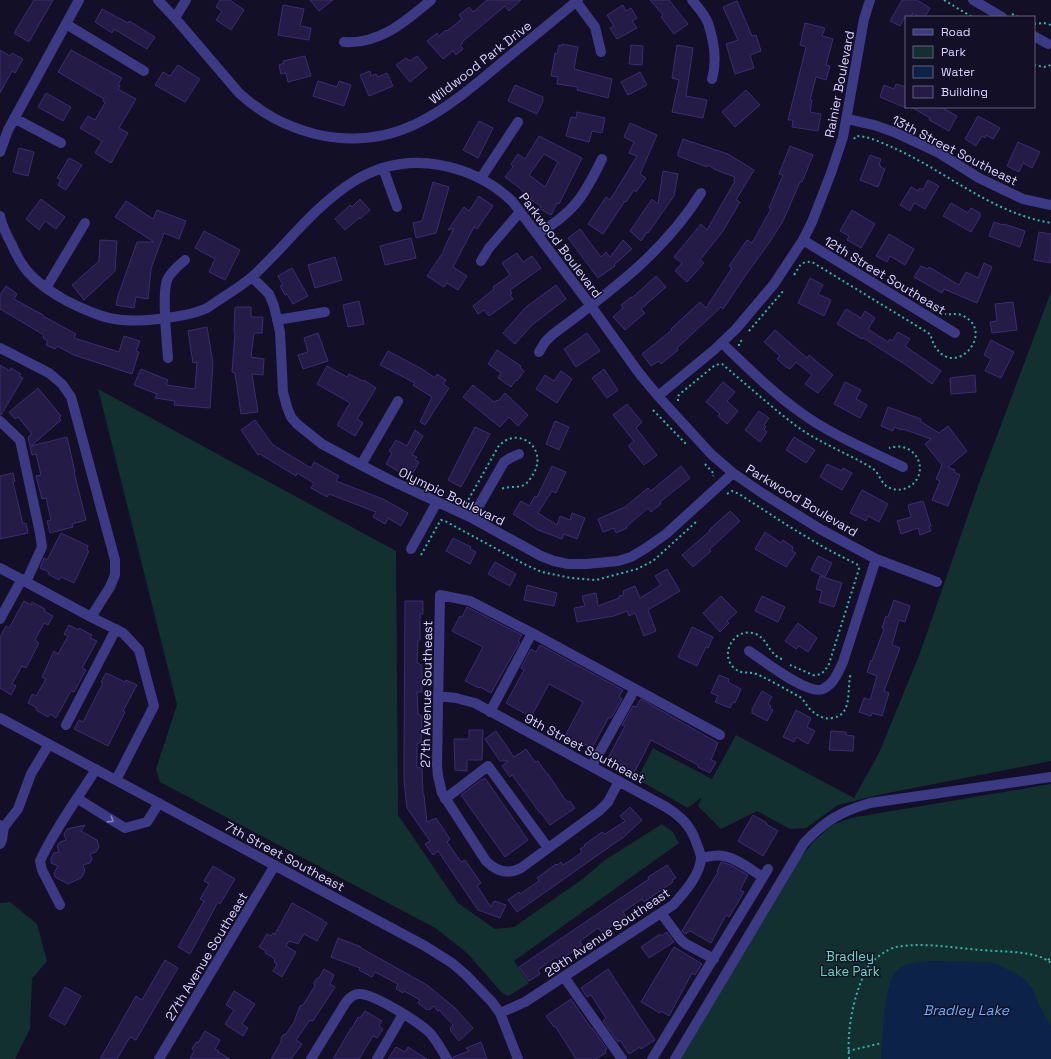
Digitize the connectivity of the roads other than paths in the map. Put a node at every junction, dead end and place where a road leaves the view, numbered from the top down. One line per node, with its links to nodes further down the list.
1 (79, 0): 11 (street)
2 (158, 0): 10 (street, Wildwood Park Drive)
3 (186, 0): 10 (street)
4 (432, 0): 13 (street)
5 (577, 0): 10 (street, Wildwood Park Drive); 15 (street)
6 (692, 0): 17 (street)
7 (870, 0): 19 (street, Rainier Boulevard)
8 (973, 0): 9 (street)
9 (1000, 16)
10 (175, 18)
11 (66, 24): 16 (street); 18 (street)
12 (1035, 37): 14 (street)
13 (344, 42)
14 (1048, 44)
15 (601, 52)
16 (144, 71)
17 (712, 79)
18 (14, 118): 21 (street); 22 (street)
19 (847, 119): 27 (street, 13th Street Southeast); 33 (street, Rainier Boulevard)
20 (518, 122): 25 (street)
21 (61, 143)
22 (0, 152)
23 (602, 159): 32 (street)
24 (383, 168): 25 (street, Parkwood Boulevard); 28 (street); 36 (street, Parkwood Boulevard)
25 (481, 178): 29 (street, Parkwood Boulevard)
26 (701, 193): 38 (street)
27 (1051, 205)
28 (397, 207)
29 (520, 212): 32 (street, Parkwood Boulevard); 35 (street)
30 (0, 218): 37 (street, Parkwood Boulevard)
31 (85, 223): 37 (street)
32 (537, 234): 38 (street, Parkwood Boulevard)
33 (803, 240): 42 (street, 12th Street Southeast); 43 (street, Rainier Boulevard)
34 (186, 260): 40 (street)
35 (481, 261)
36 (252, 277): 40 (street, Parkwood Boulevard); 41 (street, Olympic Boulevard)
37 (46, 288): 40 (street, Parkwood Boulevard)
38 (591, 306): 45 (street); 47 (street, Parkwood Boulevard)
39 (325, 312): 41 (street)
40 (166, 318): 46 (street)
41 (277, 320): 51 (street, Olympic Boulevard)
42 (955, 333)
43 (722, 343): 47 (street, Rainier Boulevard); 52 (street)
44 (0, 348): 61 (street)
45 (540, 352)
46 (168, 358)
47 (658, 396): 53 (street, Parkwood Boulevard)
48 (398, 401): 51 (street)
49 (0, 421): 59 (street)
50 (519, 454): 55 (street)
51 (361, 465): 54 (street, Olympic Boulevard)
52 (903, 467)
53 (734, 473): 55 (street, Olympic Boulevard); 57 (street, Parkwood Boulevard)
54 (437, 502): 55 (street, Olympic Boulevard); 56 (street)
55 (472, 518)
56 (412, 549)
57 (876, 559): 60 (street, Parkwood Boulevard); 65 (street)
58 (0, 568): 59 (street)
59 (24, 581): 61 (street); 62 (street)
60 (937, 582)
61 (91, 617): 63 (street)
62 (0, 619)
63 (116, 629): 70 (street); 76 (street)
64 (532, 633): 66 (street); 67 (street, 27th Avenue Southeast); 68 (street)
65 (749, 651)
66 (635, 689): 71 (street); 73 (street)
67 (438, 696): 68 (street, 9th Street Southeast); 78 (street, 27th Avenue Southeast)
68 (490, 712): 73 (street, 9th Street Southeast)
69 (0, 718): 72 (street, 7th Street Southeast)
70 (66, 726)
71 (720, 735)
72 (49, 744): 74 (street, 7th Street Southeast); 81 (street)
73 (592, 766): 77 (street, 9th Street Southeast)
74 (96, 769): 76 (street, 7th Street Southeast); 79 (street)
75 (1051, 777): 99 (street)
76 (116, 780): 80 (street, 7th Street Southeast)
77 (619, 781): 83 (street); 84 (street, 9th Street Southeast)
78 (444, 796): 83 (street); 83 (street)
79 (78, 799): 80 (street, one-way to 80); 86 (street)
80 (159, 803): 85 (street, 7th Street Southeast)
81 (2, 826): 82 (street)
82 (0, 844)
83 (548, 848)
84 (700, 854): 87 (street, 29th Avenue Southeast); 88 (street)
85 (275, 866): 90 (street, 7th Street Southeast); 92 (street, 27th Avenue Southeast)
86 (60, 905)
87 (661, 913): 88 (street); 89 (street, 29th Avenue Southeast)
88 (714, 959): 98 (street)
89 (564, 977): 90 (street, 29th Avenue Southeast); 97 (street)
90 (500, 1013): 96 (street, 7th Street Southeast)
91 (403, 1014): 93 (street); 94 (street); 95 (street)
92 (159, 1059)
93 (311, 1059)
94 (377, 1059)
95 (447, 1059)
96 (518, 1059)
97 (622, 1059)
98 (652, 1059)
99 (675, 1059)

